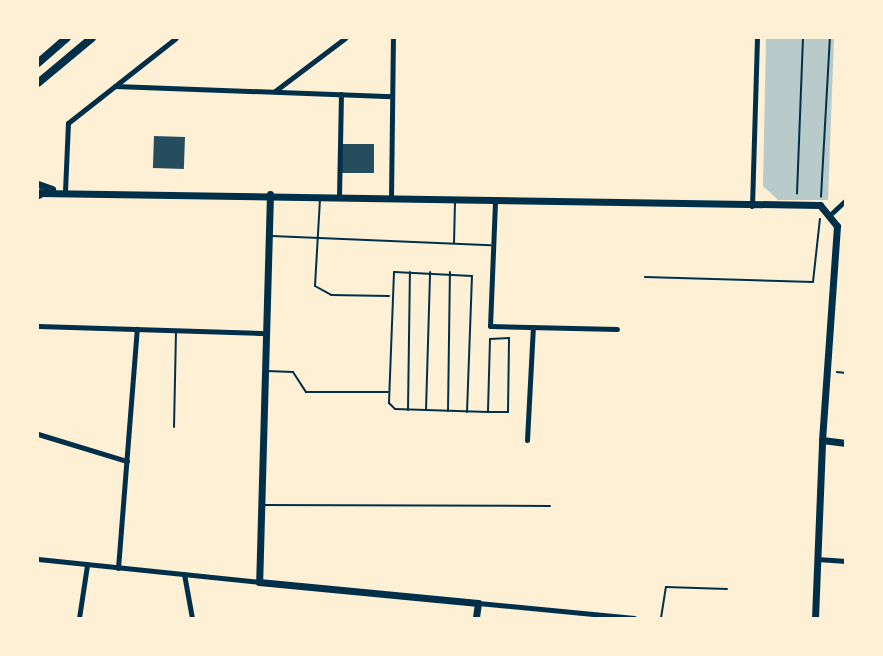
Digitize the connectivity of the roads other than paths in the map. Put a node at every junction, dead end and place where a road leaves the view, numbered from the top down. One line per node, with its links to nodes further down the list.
1 (66, 38): 7 (main road)
2 (92, 38): 8 (main road)
3 (176, 38): 9 (street)
4 (345, 38): 10 (street)
5 (393, 38): 12 (street)
6 (756, 38): 22 (street)
7 (38, 63)
8 (38, 83)
9 (115, 86): 10 (street); 14 (street)
10 (275, 92): 11 (street)
11 (341, 94): 12 (street); 17 (street)
12 (392, 96): 18 (street)
13 (38, 191): 14 (street)
14 (61, 191): 15 (street)
15 (270, 194): 16 (street); 24 (street)
16 (320, 196): 17 (street); 25 (lane)
17 (339, 197): 18 (street)
18 (391, 198): 20 (street)
19 (846, 200): 23 (street)
20 (455, 201): 21 (street); 26 (lane)
21 (495, 202): 22 (street); 27 (street)
22 (752, 206): 23 (street)
23 (832, 213): 48 (street)
24 (269, 236): 25 (lane); 37 (street)
25 (318, 238): 26 (lane); 31 (lane)
26 (454, 244): 27 (lane)
27 (493, 245): 33 (street)
28 (410, 272): 29 (lane); 31 (lane); 40 (lane)
29 (430, 272): 30 (lane); 41 (lane)
30 (450, 272): 42 (lane); 43 (lane)
31 (390, 296): 39 (lane)
32 (38, 326): 34 (street)
33 (533, 327): 35 (street); 47 (street)
34 (137, 329): 36 (street); 50 (street)
35 (616, 329)
36 (176, 330): 37 (street); 45 (lane)
37 (266, 333): 38 (street)
38 (264, 371): 39 (lane); 51 (street)
39 (389, 392): 40 (lane)
40 (408, 410): 41 (lane)
41 (426, 410): 42 (lane)
42 (448, 411): 43 (lane)
43 (467, 412): 44 (lane)
44 (488, 412): 44 (lane)
45 (174, 427)
46 (38, 434): 50 (street)
47 (527, 440)
48 (822, 440): 49 (street); 54 (street)
49 (846, 443)
50 (127, 461): 57 (street)
51 (262, 505): 52 (lane); 59 (street)
52 (550, 506)
53 (38, 559): 56 (street)
54 (817, 559): 55 (street); 67 (street)
55 (846, 561)
56 (87, 565): 57 (street); 62 (street)
57 (118, 568): 58 (street)
58 (184, 574): 59 (street); 63 (street)
59 (259, 582): 61 (street)
60 (727, 589): 66 (lane)
61 (478, 603): 64 (street); 65 (street)
62 (79, 618)
63 (192, 618)
64 (476, 618)
65 (634, 618)
66 (661, 618)
67 (814, 618)

